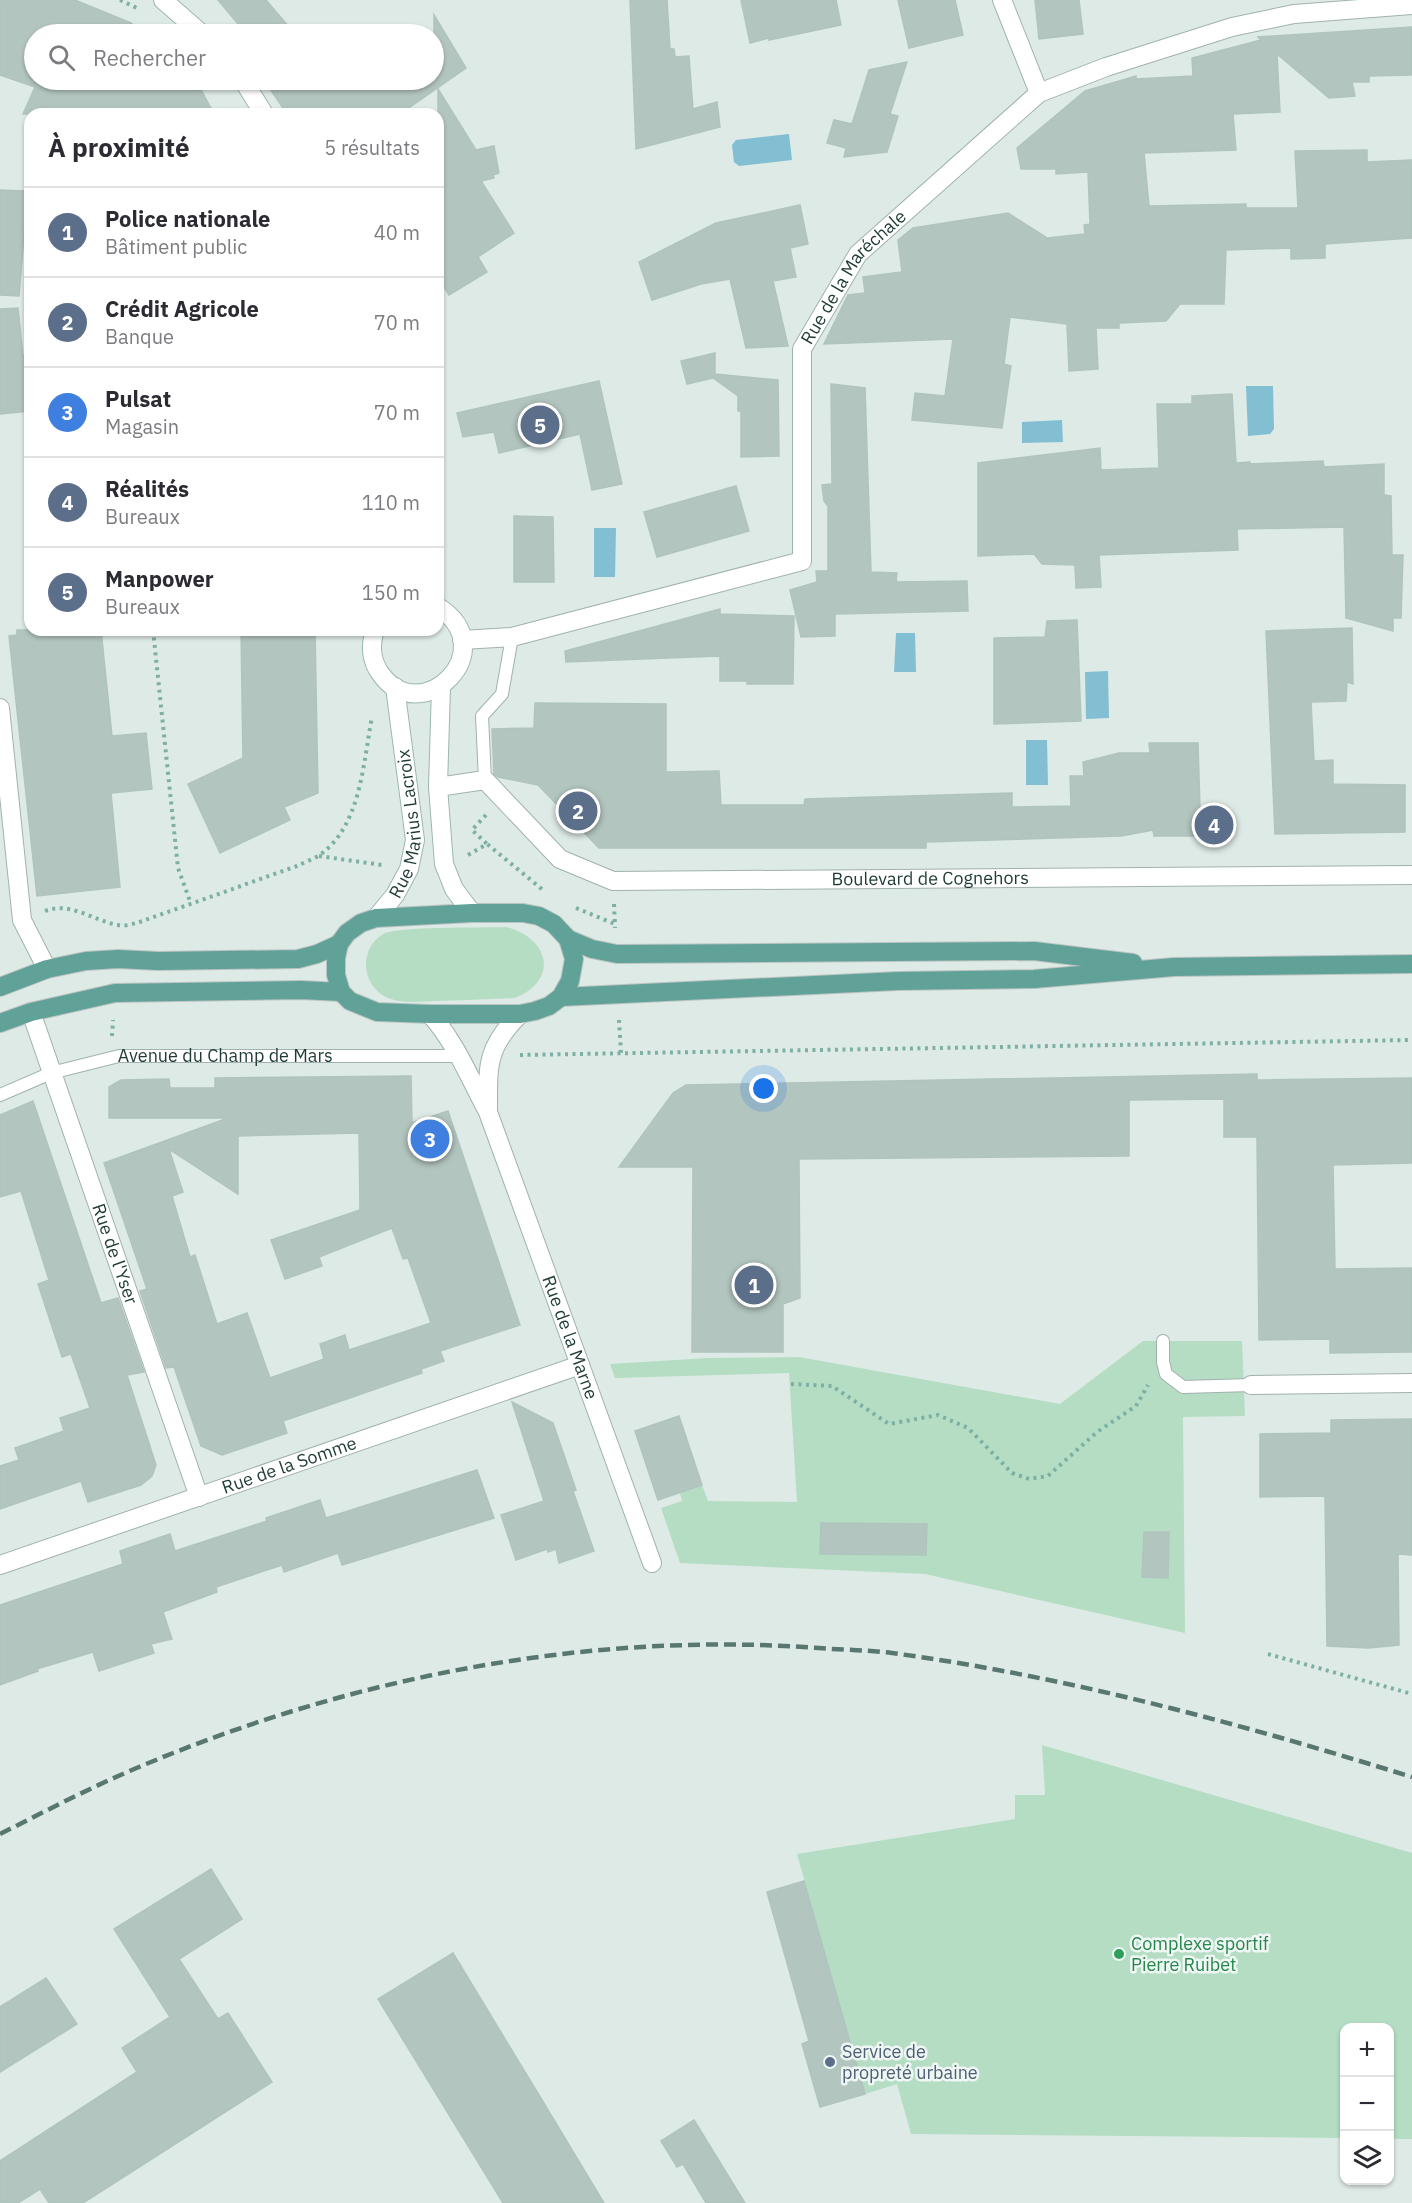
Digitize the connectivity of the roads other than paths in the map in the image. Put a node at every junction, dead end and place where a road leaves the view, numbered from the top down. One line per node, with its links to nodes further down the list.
1 (163, 0): 4 (street)
2 (1002, 0): 6 (street)
3 (1412, 5): 6 (street, Rue de la Maréchale)
4 (191, 24)
5 (249, 90): 7 (street)
6 (1039, 93): 10 (street, Rue de la Maréchale)
7 (260, 108)
8 (444, 609): 11 (street)
9 (373, 636): 12 (street)
10 (512, 637): 11 (street, Rue de la Maréchale); 15 (lane)
11 (462, 640): 13 (street)
12 (392, 686): 13 (street); 19 (street, Rue Marius Lacroix)
13 (441, 687): 16 (street, Rue Marius Lacroix)
14 (0, 708): 24 (street)
15 (485, 780): 16 (street); 17 (street, Boulevard de Cognehors)
16 (438, 787): 18 (street, Rue Marius Lacroix)
17 (1412, 875)
18 (472, 913): 19 (main road); 20 (main road)
19 (376, 918): 21 (main road)
20 (568, 939): 23 (main road); 27 (main road)
21 (339, 945): 24 (main road); 26 (main road)
22 (1412, 964): 23 (main road)
23 (1174, 967): 27 (main road)
24 (47, 969): 25 (main road)
25 (0, 987)
26 (341, 992): 28 (main road); 29 (main road)
27 (561, 997): 30 (main road)
28 (30, 1012): 31 (main road); 33 (street, Rue de l'Yser)
29 (430, 1014): 30 (main road); 32 (street, Rue de la Marne)
30 (520, 1014): 35 (street, Rue de la Marne)
31 (0, 1023)
32 (460, 1056): 33 (lane, Avenue du Champ de Mars); 35 (street, Rue de la Marne)
33 (51, 1073): 34 (lane, Avenue du Champ de Mars); 40 (street, Rue de l'Yser)
34 (0, 1095)
35 (488, 1112): 37 (street, Rue de la Marne)
36 (1163, 1341): 39 (lane)
37 (580, 1365): 40 (street, Rue de la Somme); 41 (street, Rue de la Marne)
38 (1412, 1383): 39 (street)
39 (1251, 1386)
40 (199, 1497): 42 (street, Rue de la Somme)
41 (652, 1563)
42 (0, 1565)

